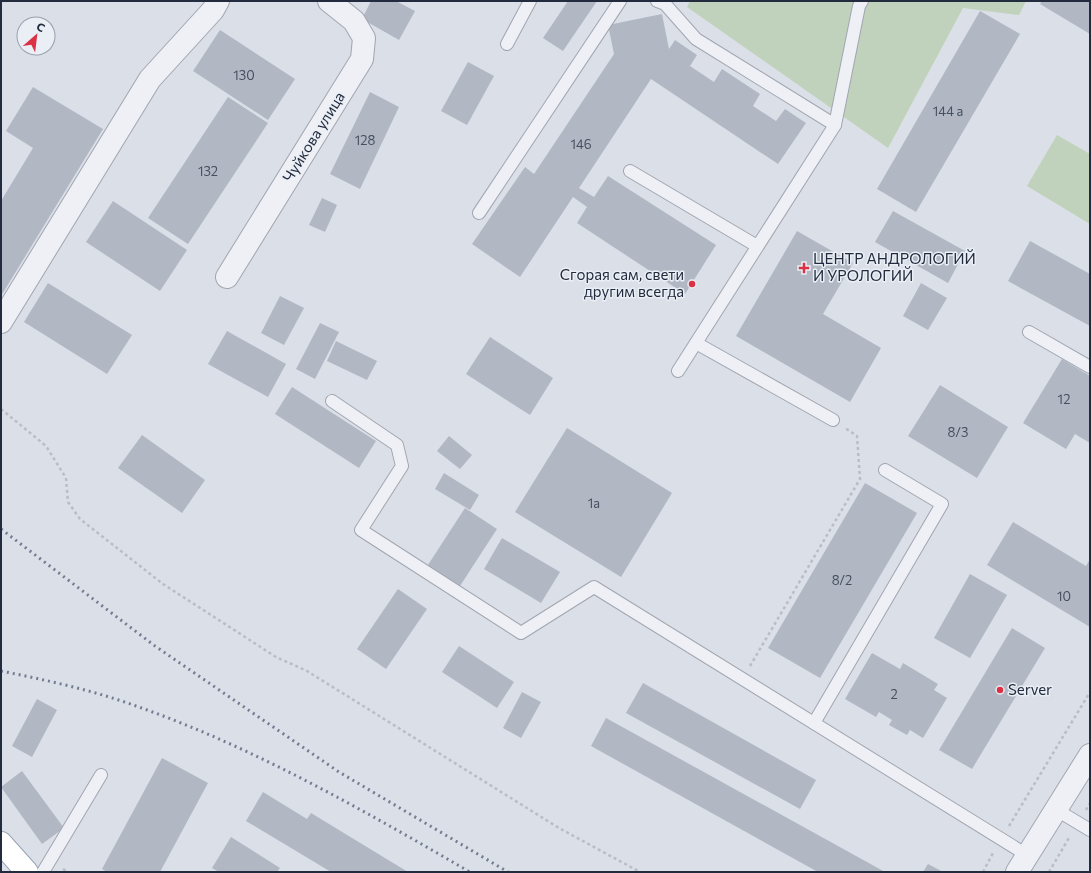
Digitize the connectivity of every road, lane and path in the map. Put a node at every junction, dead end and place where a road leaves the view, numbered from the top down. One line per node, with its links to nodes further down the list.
1 (218, 1): 13 (street)
2 (329, 1): 12 (street, Чуйкова улица)
3 (530, 1): 7 (lane)
4 (620, 1): 10 (lane)
5 (657, 1): 8 (lane)
6 (862, 1): 8 (lane)
7 (508, 44)
8 (835, 125): 11 (lane)
9 (630, 171): 11 (lane)
10 (478, 213)
11 (757, 246): 15 (lane)
12 (227, 277)
13 (1, 322)
14 (1029, 332): 16 (lane)
15 (696, 343): 17 (lane); 20 (lane)
16 (1090, 367)
17 (678, 371)
18 (332, 401): 22 (lane)
19 (1, 409): 34 (path)
20 (833, 420): 22 (path)
21 (885, 470): 24 (lane)
22 (743, 679): 24 (lane)
23 (1090, 692): 29 (path)
24 (814, 723): 29 (lane)
25 (1090, 755): 27 (street)
26 (101, 775): 33 (lane)
27 (1056, 809): 28 (lane); 31 (street)
28 (1090, 830)
29 (1001, 839): 31 (lane); 35 (path)
30 (1, 843): 32 (main road)
31 (1022, 864)
32 (27, 872)
33 (43, 872)
34 (640, 872)
35 (983, 872)

